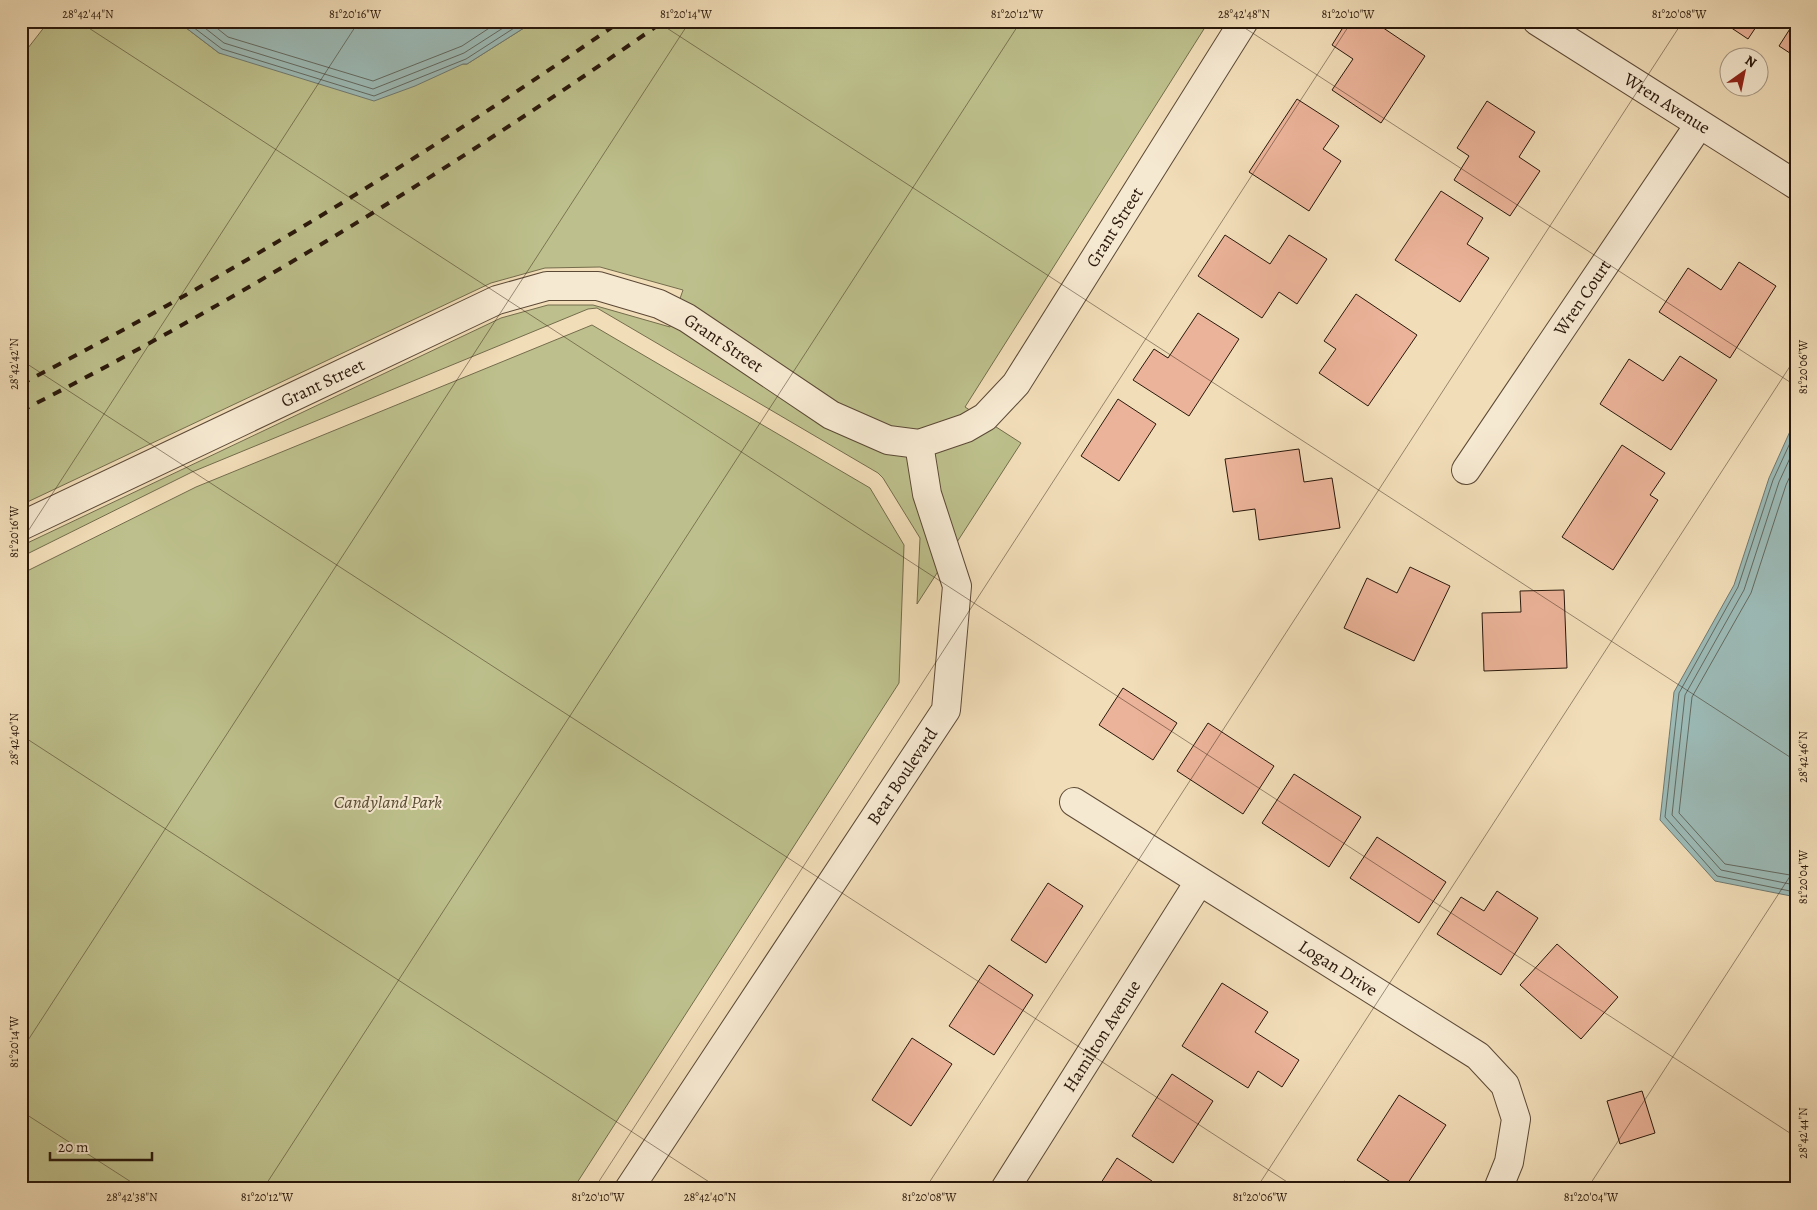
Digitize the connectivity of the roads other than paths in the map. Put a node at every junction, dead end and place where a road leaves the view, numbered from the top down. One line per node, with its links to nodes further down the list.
1 (1244, 21): 5 (street, Grant Street)
2 (1537, 21): 3 (street, Wren Avenue)
3 (1699, 125): 4 (street, Wren Avenue); 6 (street, Wren Court)
4 (1796, 185)
5 (919, 444): 7 (street, Grant Street); 10 (street, Bear Boulevard)
6 (1466, 470)
7 (21, 526)
8 (1074, 802): 9 (street, Logan Drive)
9 (1199, 882): 11 (street, Hamilton Avenue); 12 (street, Logan Drive)
10 (629, 1189)
11 (1005, 1189)
12 (1498, 1189)

